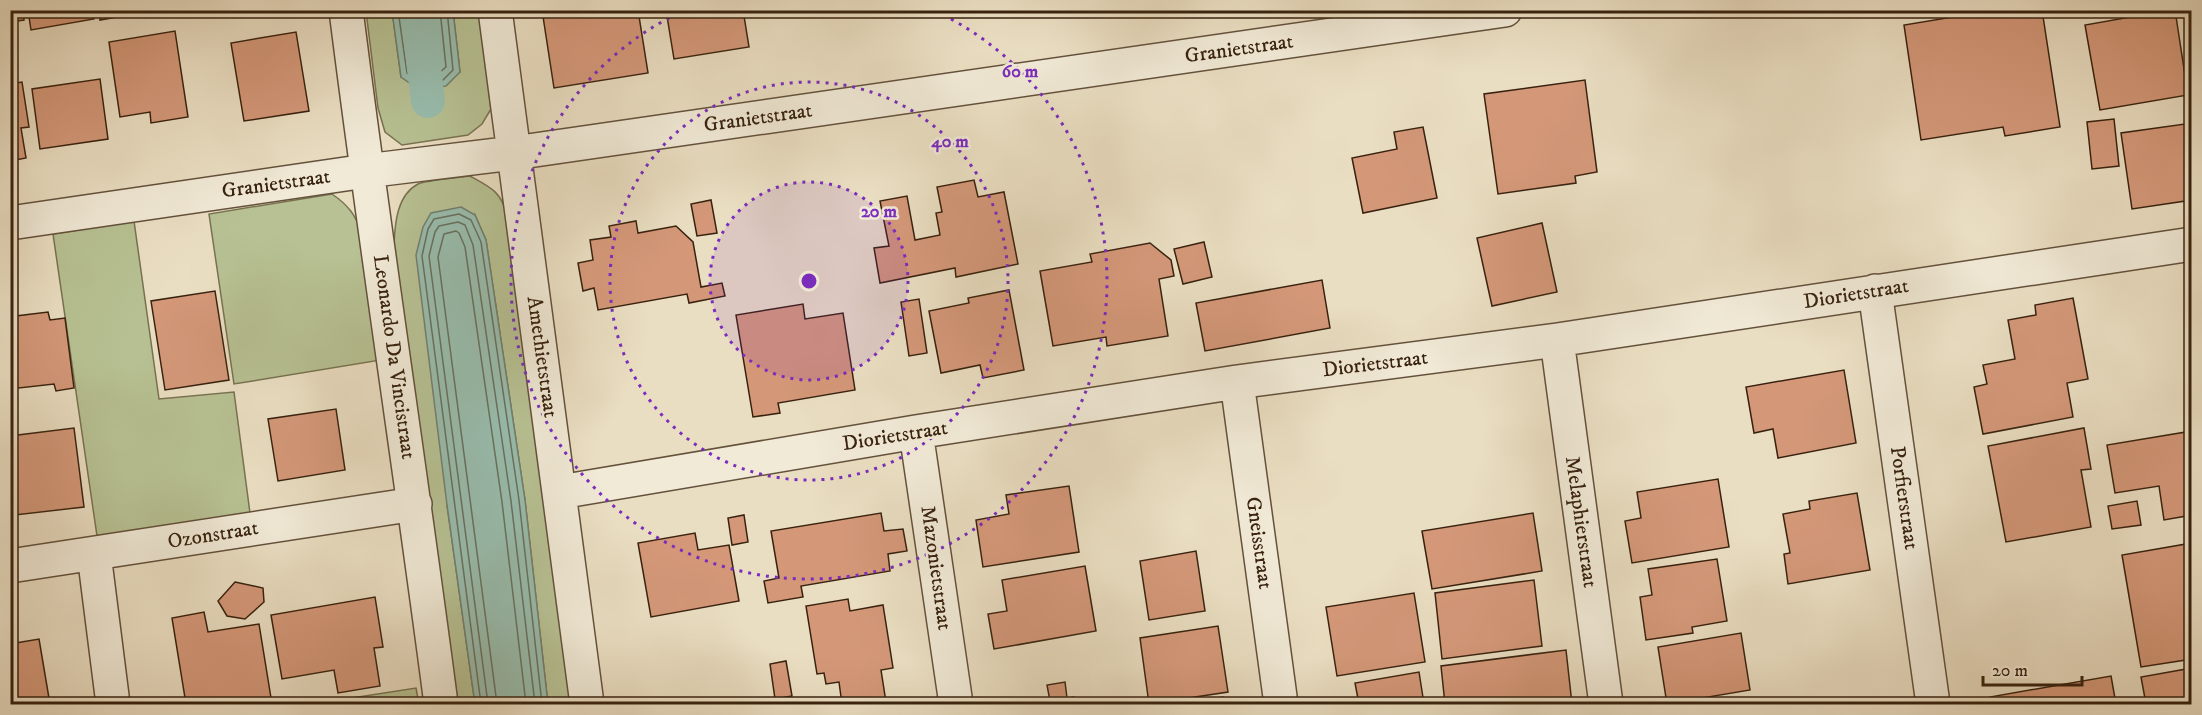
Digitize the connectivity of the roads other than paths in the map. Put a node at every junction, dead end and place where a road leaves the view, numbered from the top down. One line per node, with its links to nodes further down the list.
1 (346, 10): 5 (street, Leonardo Da Vincistraat)
2 (495, 10): 4 (street, Amethietstraat)
3 (1505, 10): 4 (street, Granietstraat)
4 (514, 153): 5 (street, Granietstraat); 12 (street, Amethietstraat)
5 (366, 171): 6 (street, Granietstraat); 13 (street, Leonardo Da Vincistraat)
6 (10, 223)
7 (2192, 244): 8 (street, Diorietstraat)
8 (1875, 291): 9 (street, Diorietstraat); 22 (street, Porfierstraat)
9 (1557, 340): 10 (street, Diorietstraat); 21 (street, Melaphierstraat)
10 (1237, 382): 11 (street, Diorietstraat); 20 (street, Gneisstraat)
11 (916, 432): 12 (street, Diorietstraat); 19 (street, Mazonietstraat)
12 (560, 492): 18 (street, Amethietstraat)
13 (415, 504): 14 (street, Ozonstraat); 17 (street, Leonardo Da Vincistraat)
14 (93, 554): 15 (street, Ozonstraat); 16 (street)
15 (10, 566)
16 (113, 705)
17 (441, 705)
18 (587, 705)
19 (956, 705)
20 (1281, 705)
21 (1606, 705)
22 (1933, 705)

